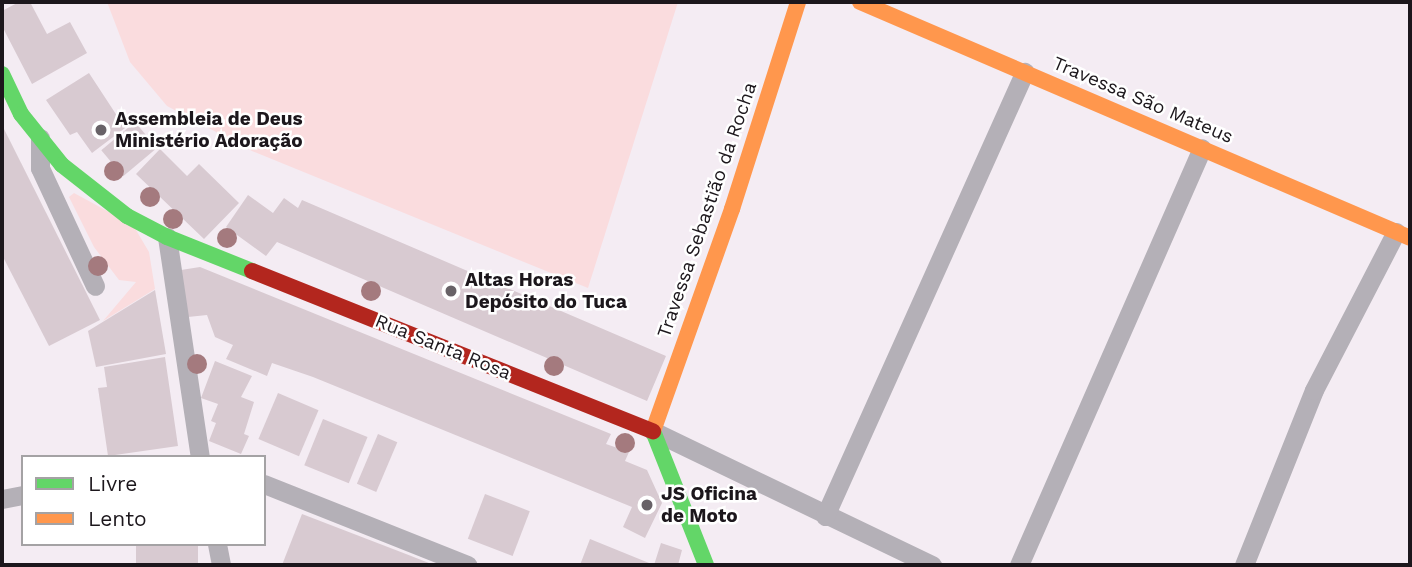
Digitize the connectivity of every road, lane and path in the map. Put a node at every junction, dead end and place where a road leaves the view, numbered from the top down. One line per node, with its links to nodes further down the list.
1 (798, 2): 12 (street, Travessa Sebastião da Rocha)
2 (860, 2): 3 (street, Travessa São Mateus)
3 (1025, 72): 8 (street, Travessa São Mateus); 17 (street)
4 (2, 74): 6 (street, Rua Santa Rosa)
5 (2, 110): 6 (street)
6 (21, 114): 7 (street, Rua Santa Rosa)
7 (40, 138): 10 (street, Rua Santa Rosa); 11 (street)
8 (1202, 148): 9 (street, Travessa São Mateus); 23 (street)
9 (1403, 235): 24 (street)
10 (167, 237): 12 (street, Rua Santa Rosa); 13 (street)
11 (95, 286)
12 (653, 431): 17 (street, Rua Santa Rosa); 21 (street)
13 (200, 455)
14 (266, 485): 20 (street)
15 (21, 495): 16 (street)
16 (2, 499)
17 (825, 516): 22 (street, Rua Santa Rosa)
18 (217, 546): 19 (street)
19 (221, 565)
20 (468, 565)
21 (706, 565)
22 (932, 565)
23 (1019, 565)
24 (1244, 565)

